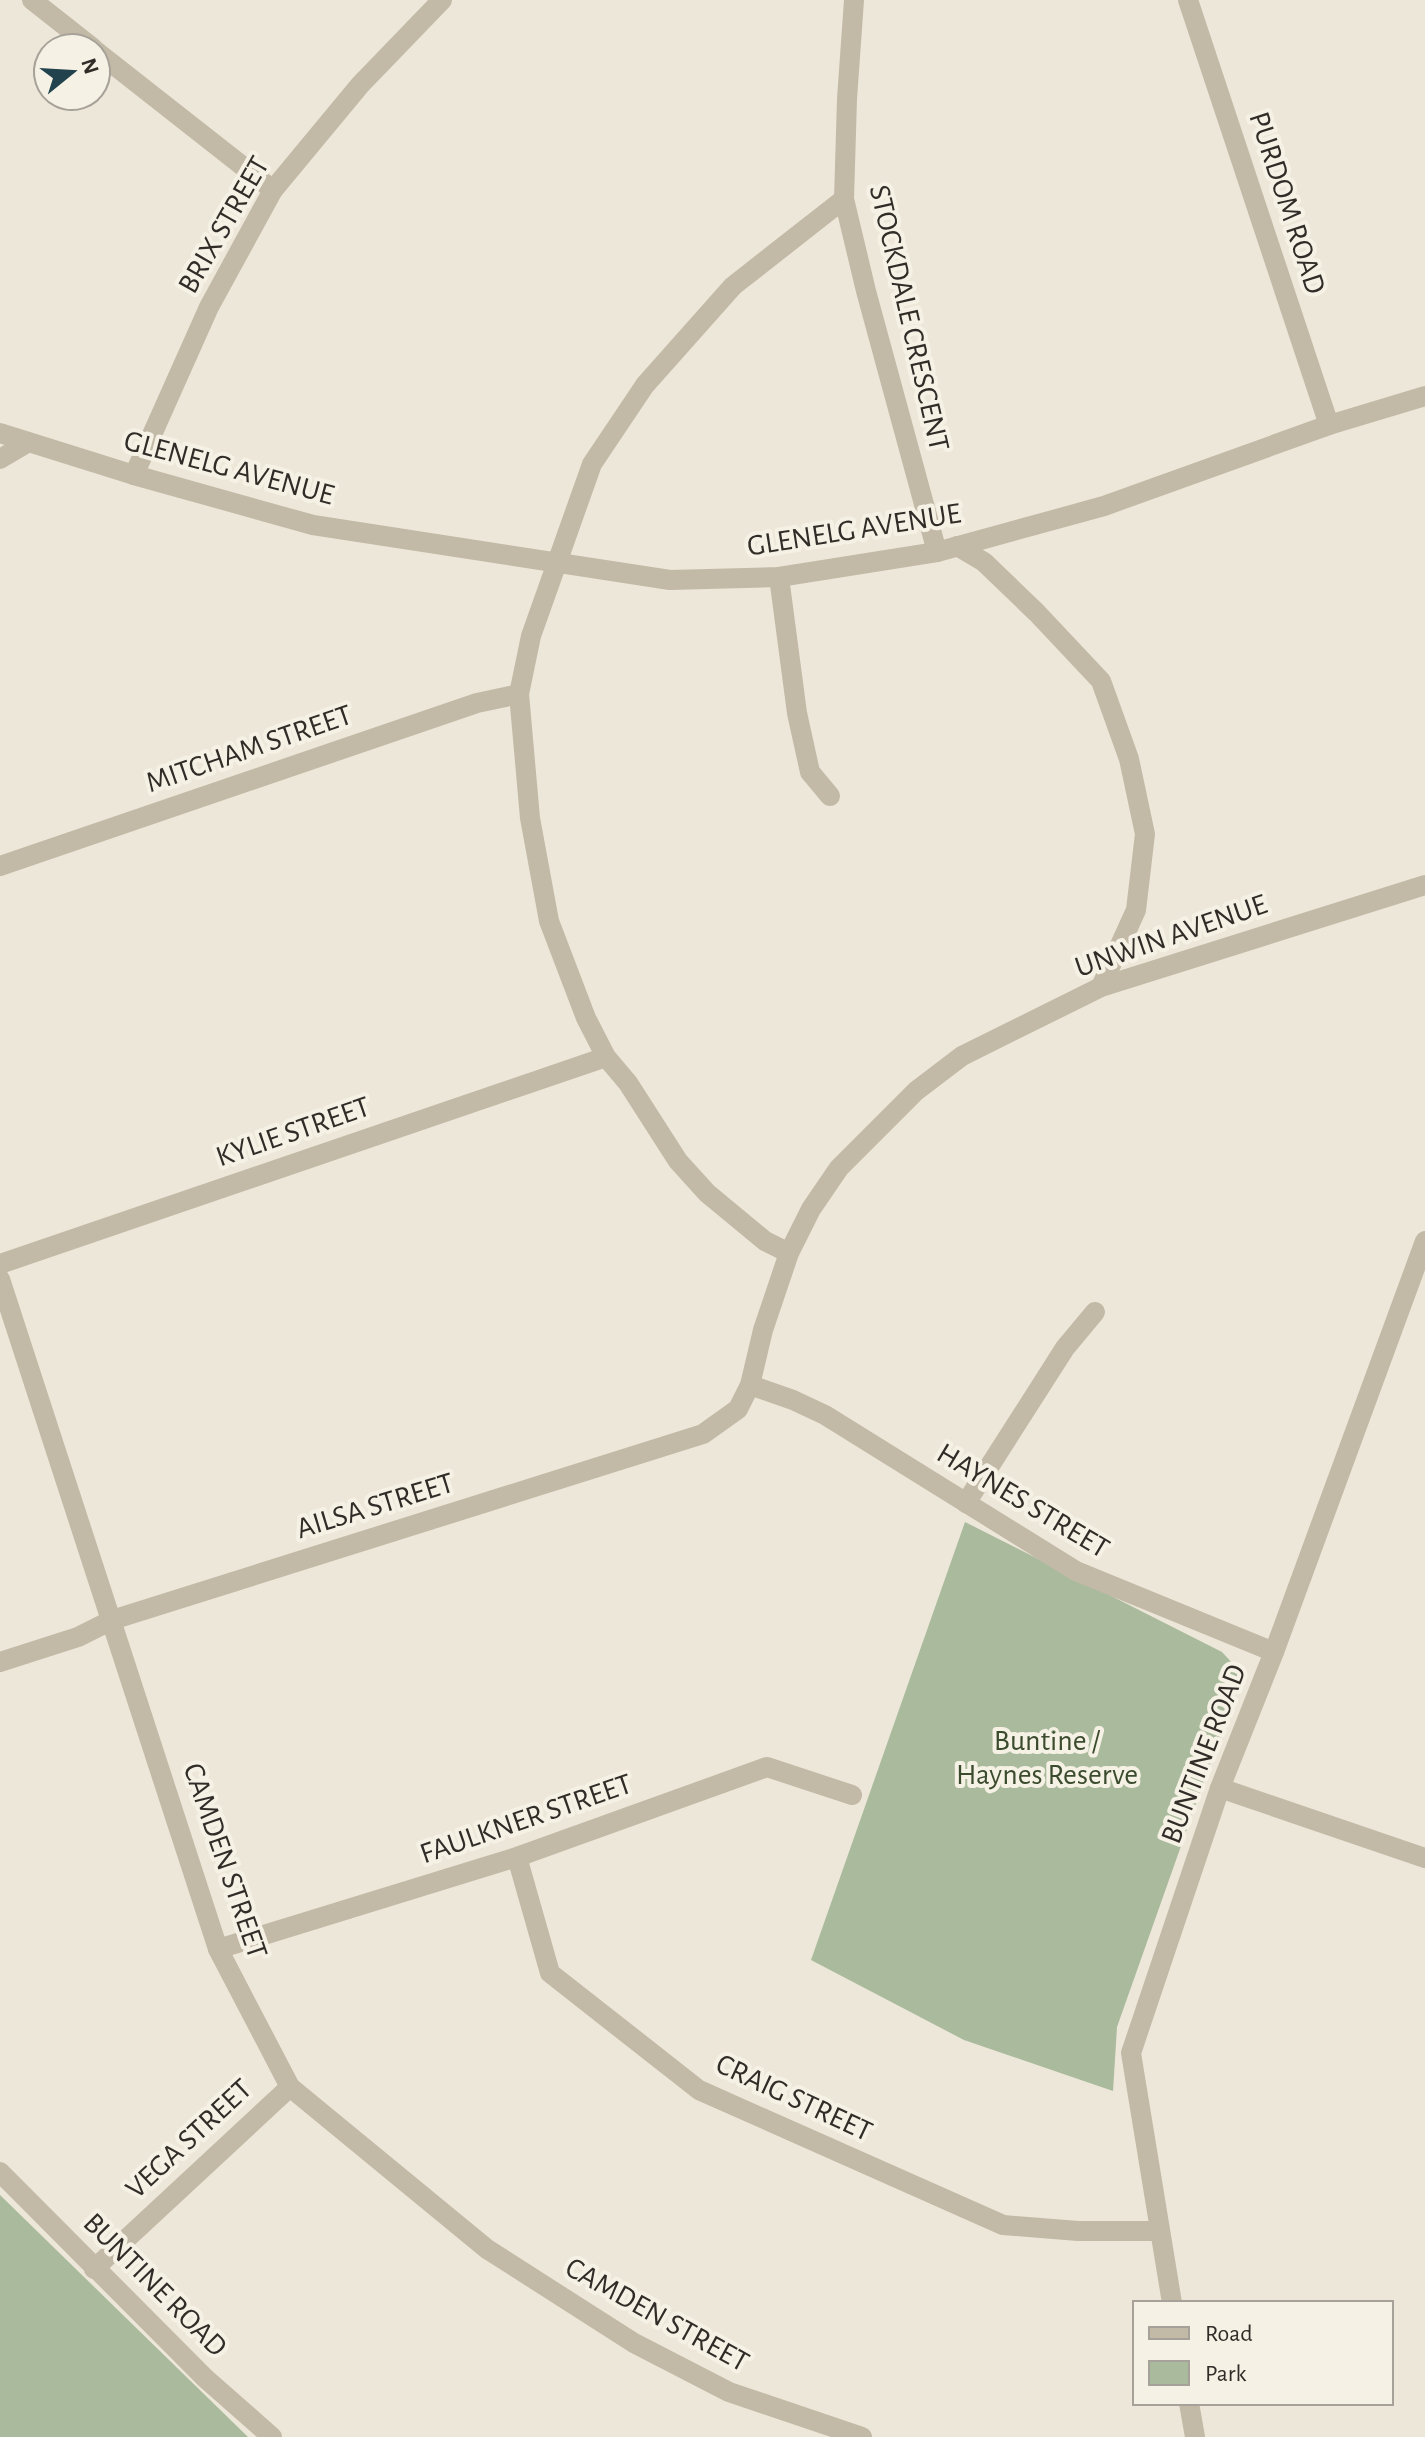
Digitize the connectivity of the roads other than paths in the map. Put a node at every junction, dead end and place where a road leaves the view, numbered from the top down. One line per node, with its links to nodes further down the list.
1 (32, 0): 6 (street)
2 (442, 0): 5 (street, BRIX STREET)
3 (854, 0): 9 (street, STOCKDALE CRESCENT)
4 (1188, 0): 11 (street, PURDOM ROAD)
5 (422, 8): 8 (street, BRIX STREET)
6 (72, 32)
7 (112, 63): 8 (street)
8 (273, 190): 15 (street, BRIX STREET)
9 (844, 199): 16 (street, STOCKDALE CRESCENT); 17 (street)
10 (1425, 396): 11 (street, GLENELG AVENUE)
11 (1329, 425): 16 (street, GLENELG AVENUE)
12 (0, 433): 13 (street, GLENELG AVENUE)
13 (27, 443): 14 (street); 15 (street, GLENELG AVENUE)
14 (0, 459)
15 (134, 475): 17 (street, GLENELG AVENUE)
16 (947, 549): 18 (street, GLENELG AVENUE); 23 (street)
17 (555, 562): 18 (street, GLENELG AVENUE); 19 (street)
18 (779, 577): 20 (street)
19 (519, 694): 21 (street, MITCHAM STREET); 24 (street)
20 (830, 796)
21 (0, 866)
22 (1425, 885): 23 (street, UNWIN AVENUE)
23 (1101, 987): 26 (street, UNWIN AVENUE)
24 (606, 1057): 26 (street); 27 (street, KYLIE STREET)
25 (1425, 1241): 33 (street, BUNTINE ROAD)
26 (789, 1253): 30 (street, UNWIN AVENUE)
27 (0, 1264)
28 (0, 1279): 32 (street, CAMDEN STREET)
29 (1095, 1312): 31 (street)
30 (750, 1385): 31 (street, HAYNES STREET); 32 (street, AILSA STREET)
31 (966, 1503): 33 (street, HAYNES STREET)
32 (112, 1620): 34 (street, AILSA STREET); 39 (street, CAMDEN STREET)
33 (1274, 1652): 35 (street, BUNTINE ROAD)
34 (0, 1662)
35 (1220, 1788): 38 (street); 42 (street, BUNTINE ROAD)
36 (852, 1795): 37 (street, FAULKNER STREET)
37 (517, 1857): 39 (street, FAULKNER STREET); 42 (street, CRAIG STREET)
38 (1425, 1858)
39 (218, 1949): 40 (street, CAMDEN STREET)
40 (290, 2087): 43 (street, VEGA STREET); 47 (street, CAMDEN STREET)
41 (0, 2172): 43 (street, BUNTINE ROAD)
42 (1159, 2231): 44 (street, BUNTINE ROAD)
43 (94, 2269): 46 (street, BUNTINE ROAD)
44 (1172, 2301)
45 (1189, 2405): 48 (street)
46 (272, 2437)
47 (862, 2437)
48 (1195, 2437)

